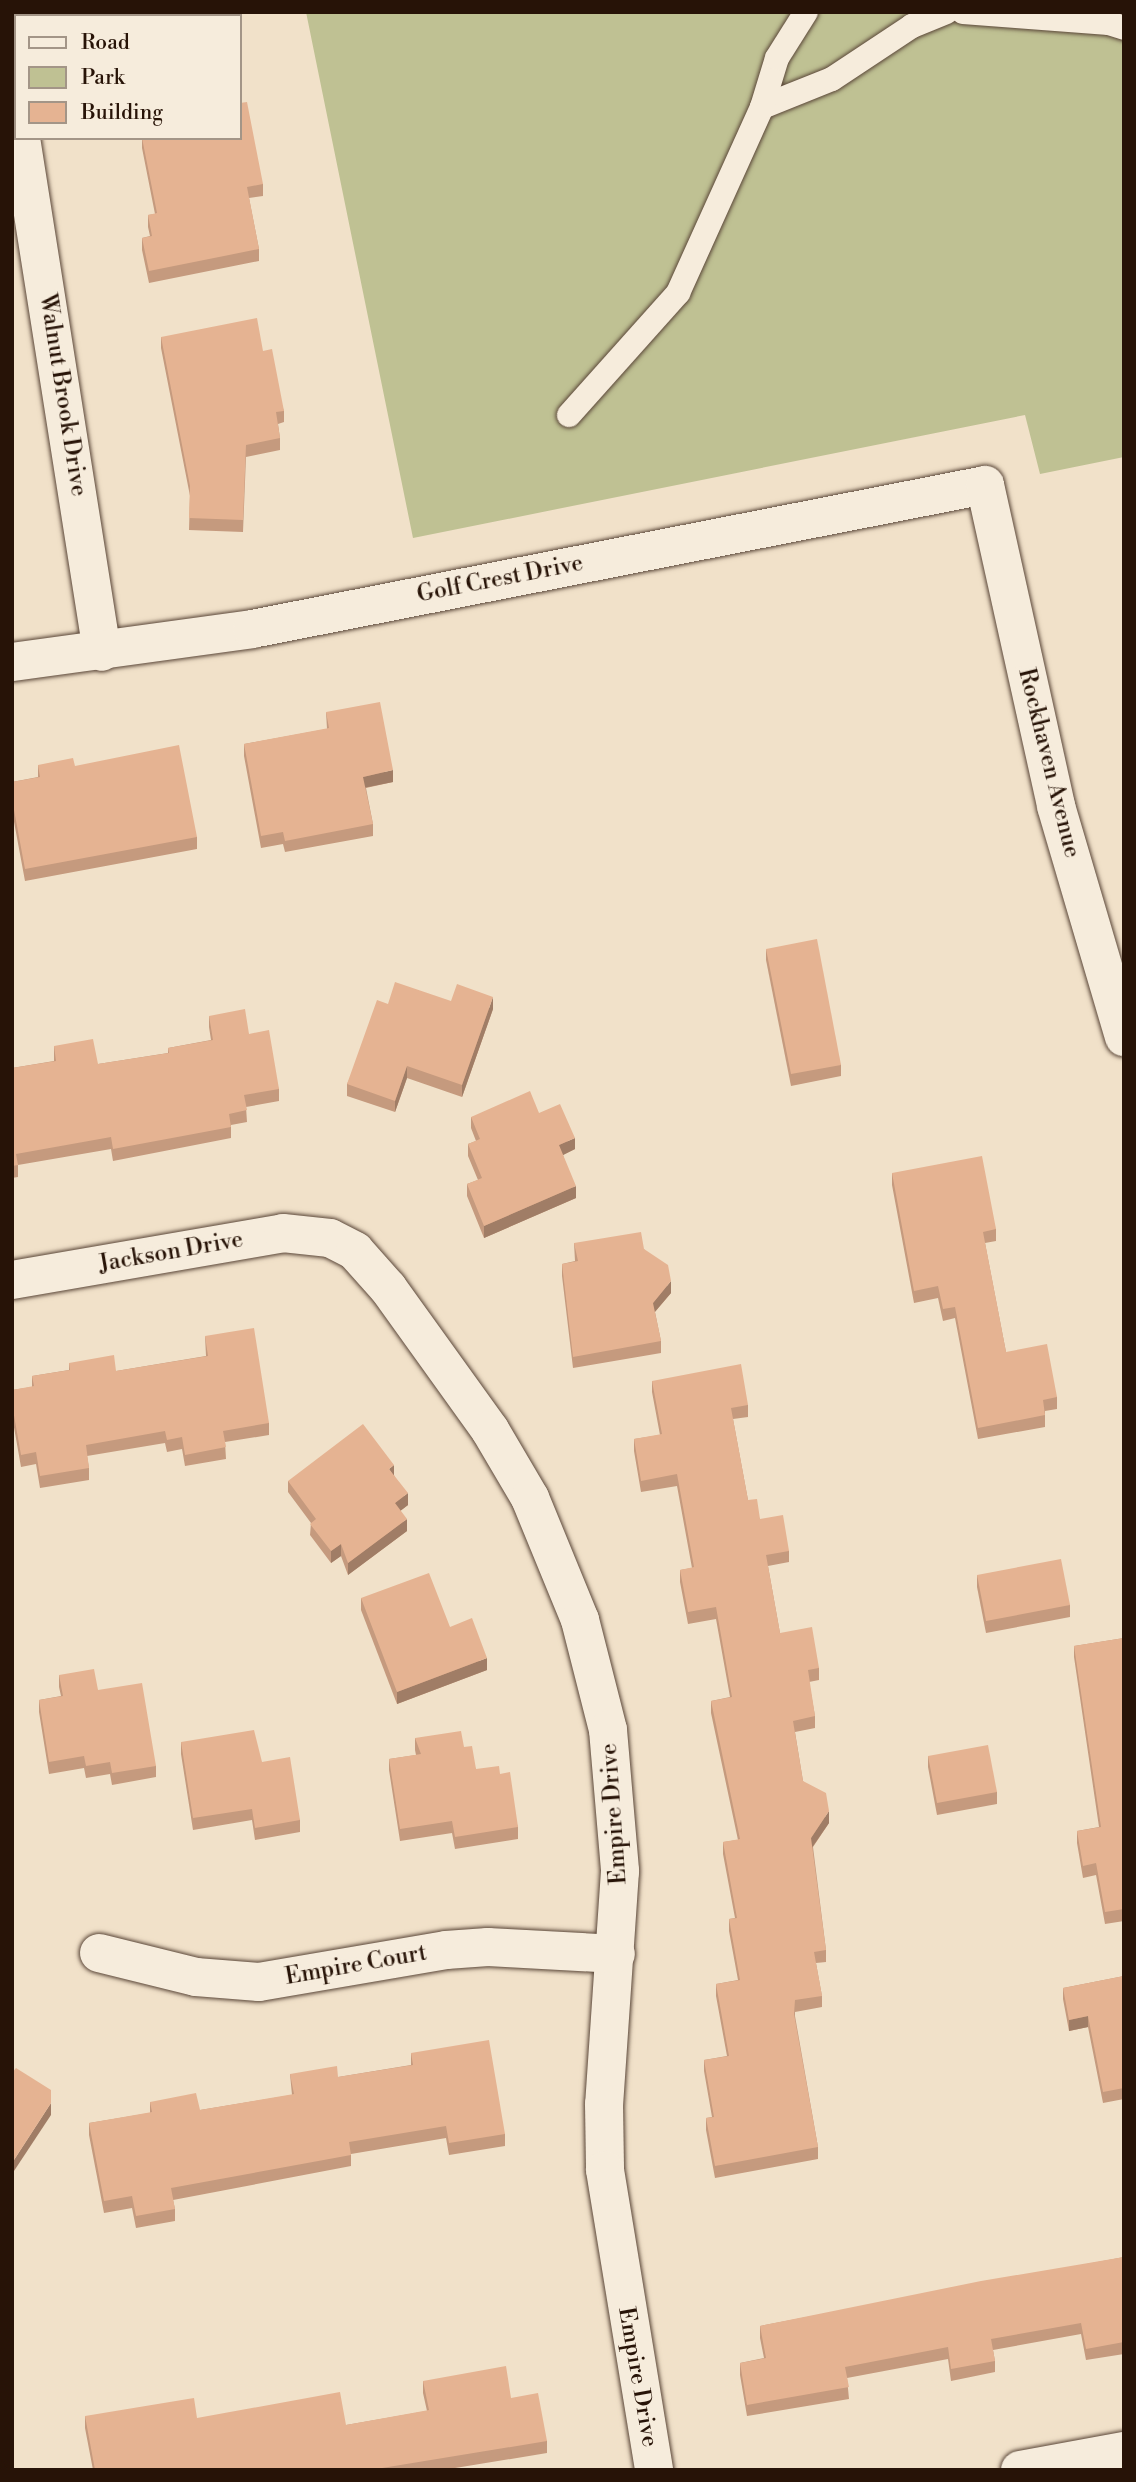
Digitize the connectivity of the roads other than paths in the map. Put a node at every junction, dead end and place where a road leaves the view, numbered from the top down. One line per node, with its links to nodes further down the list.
1 (806, 12): 5 (lane)
2 (946, 12): 5 (lane)
3 (963, 12): 4 (lane)
4 (1124, 28)
5 (762, 107): 7 (lane)
6 (21, 140): 9 (street, Walnut Brook Drive)
7 (569, 415)
8 (985, 485): 9 (street, Golf Crest Drive); 11 (street, Rockhaven Avenue)
9 (102, 652): 10 (street, Golf Crest Drive)
10 (12, 662)
11 (1124, 1037)
12 (330, 1238): 13 (street, Jackson Drive); 15 (street, Empire Drive)
13 (12, 1280)
14 (99, 1953): 15 (street, Empire Court)
15 (616, 1955): 17 (street, Empire Drive)
16 (1124, 2451): 18 (street)
17 (654, 2470)
18 (1020, 2470)

